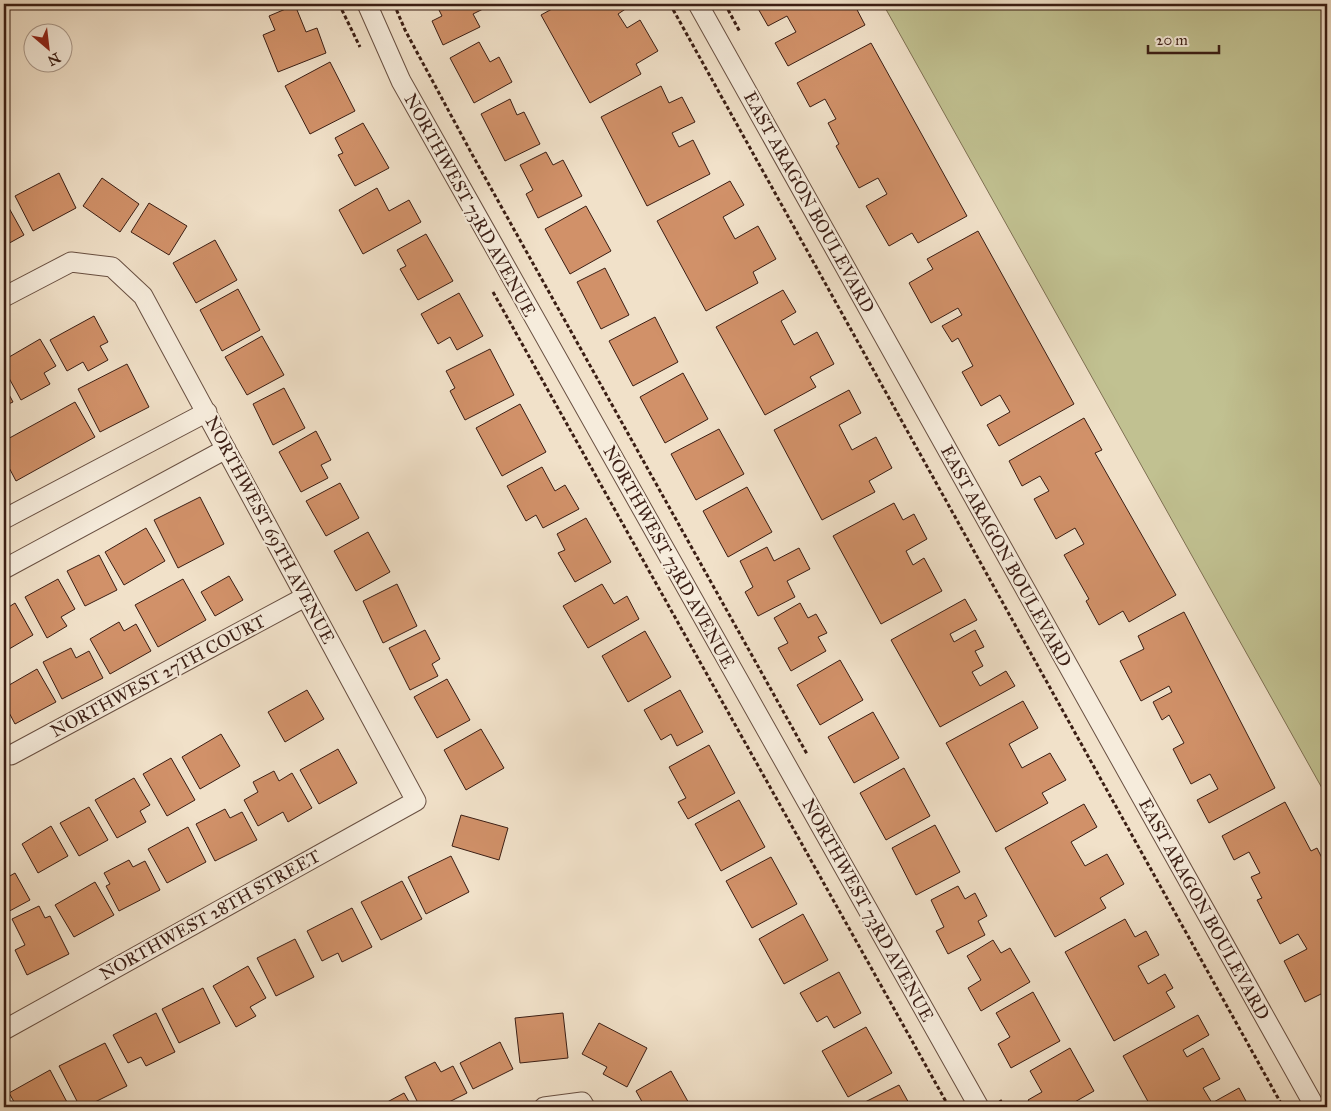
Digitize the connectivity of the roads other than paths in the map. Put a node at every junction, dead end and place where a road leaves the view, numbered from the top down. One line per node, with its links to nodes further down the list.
1 (367, 4): 14 (street, NORTHWEST 73RD AVENUE)
2 (698, 4): 15 (street, EAST ARAGON BOULEVARD)
3 (4, 297): 4 (street, NORTHWEST 69TH AVENUE)
4 (207, 412): 5 (street, NORTHWEST 69TH AVENUE); 6 (street)
5 (226, 449): 7 (street); 8 (street, NORTHWEST 69TH AVENUE)
6 (4, 519)
7 (4, 569)
8 (305, 597): 9 (street, NORTHWEST 27TH COURT); 10 (street, NORTHWEST 69TH AVENUE)
9 (12, 755)
10 (416, 801): 11 (street, NORTHWEST 28TH STREET)
11 (4, 1029)
12 (584, 1105): 13 (street)
13 (544, 1107)
14 (979, 1107)
15 (1315, 1107)

